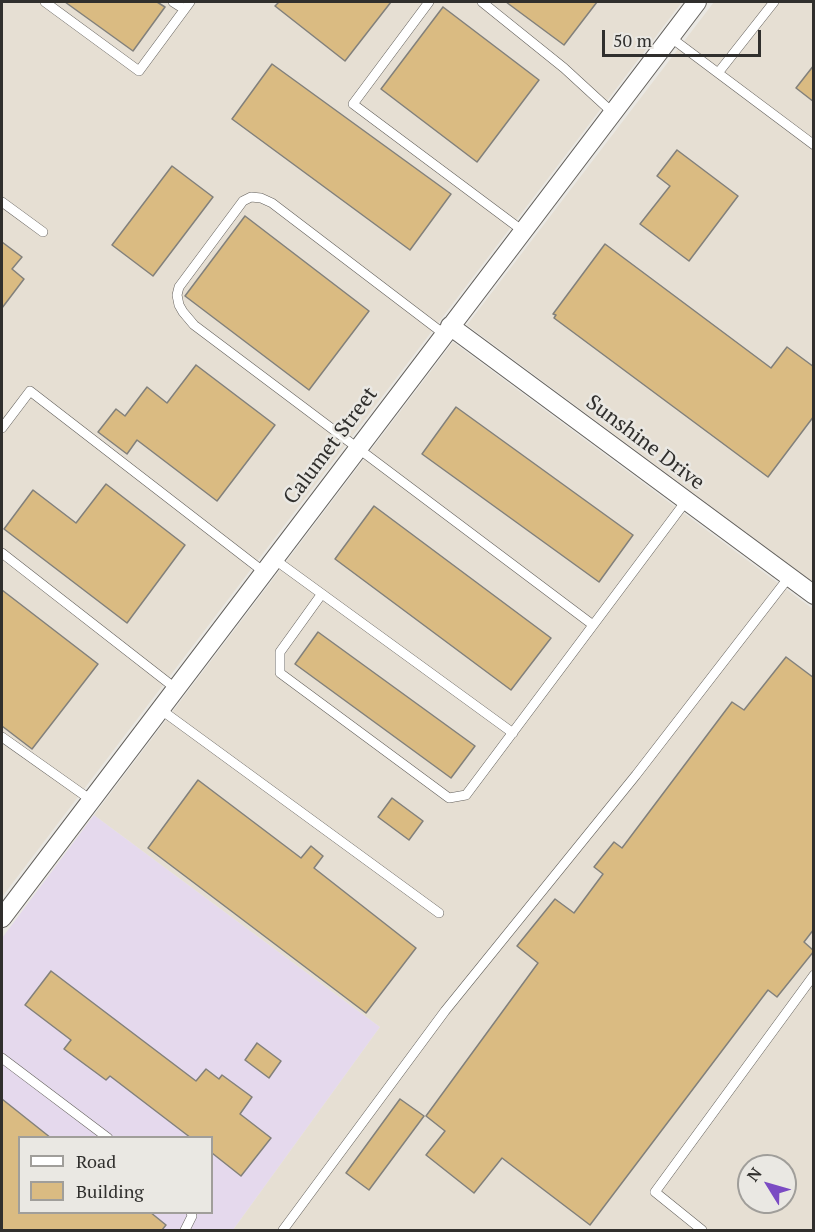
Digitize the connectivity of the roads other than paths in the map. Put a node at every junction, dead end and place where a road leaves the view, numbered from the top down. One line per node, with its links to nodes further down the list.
1 (45, 2): 7 (lane)
2 (173, 2): 7 (lane)
3 (429, 2): 13 (lane)
4 (482, 2): 10 (lane)
5 (695, 2): 8 (street, Calumet Street)
6 (774, 2): 9 (lane)
7 (187, 5)
8 (670, 37): 9 (lane); 10 (street, Calumet Street)
9 (718, 73): 11 (lane)
10 (613, 113): 13 (street, Calumet Street)
11 (813, 144)
12 (2, 202): 14 (lane)
13 (523, 231): 15 (street, Calumet Street)
14 (43, 232)
15 (447, 330): 17 (street, Calumet Street); 17 (lane); 18 (street, Sunshine Drive)
16 (2, 428): 20 (lane)
17 (358, 447): 20 (street, Calumet Street); 24 (lane)
18 (686, 501): 21 (street, Sunshine Drive); 24 (lane)
19 (2, 553): 25 (lane)
20 (269, 565): 22 (lane); 25 (street, Calumet Street)
21 (789, 577): 23 (street, Sunshine Drive); 37 (lane)
22 (321, 595): 27 (lane); 27 (lane)
23 (813, 595)
24 (593, 625): 27 (lane)
25 (175, 688): 26 (street, Calumet Street)
26 (160, 709): 29 (street, Calumet Street); 30 (lane)
27 (513, 733)
28 (2, 737): 29 (lane)
29 (91, 800): 31 (street, Calumet Street)
30 (439, 913)
31 (2, 918)
32 (813, 975): 38 (lane)
33 (2, 1058): 34 (lane)
34 (107, 1136)
35 (192, 1214): 36 (lane)
36 (185, 1230)
37 (283, 1230)
38 (702, 1230)

